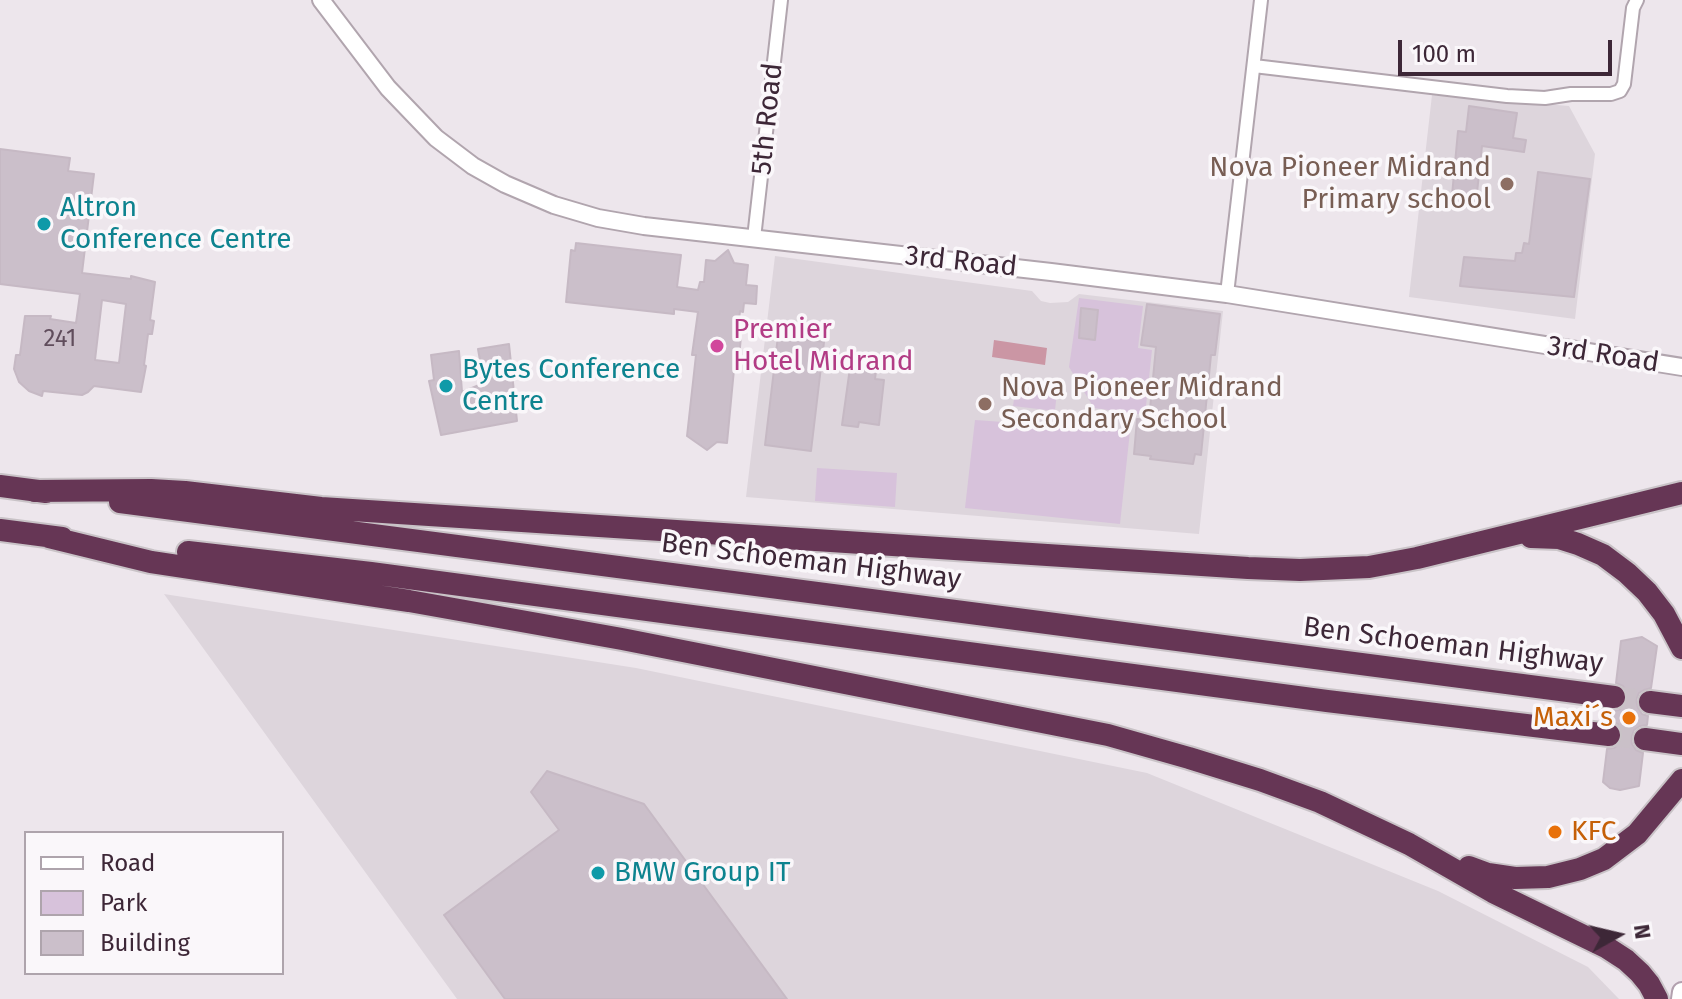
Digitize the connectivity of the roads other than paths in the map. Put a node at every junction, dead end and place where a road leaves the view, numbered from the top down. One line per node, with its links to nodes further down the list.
1 (321, 0): 6 (street, 3rd Road)
2 (781, 0): 6 (street, 5th Road)
3 (1261, 0): 5 (street)
4 (1637, 0): 5 (street)
5 (1254, 66): 7 (street)
6 (754, 238): 7 (street, 3rd Road)
7 (1227, 294): 8 (street, 3rd Road)
8 (1682, 367)
9 (0, 486): 10 (highway, Ben Schoeman Highway)
10 (34, 491): 14 (highway); 16 (highway, Ben Schoeman Highway)
11 (1682, 493): 14 (highway)
12 (0, 530): 13 (highway)
13 (49, 537): 19 (highway); 23 (highway)
14 (1498, 539): 15 (highway)
15 (1682, 648)
16 (1614, 697)
17 (1650, 702): 18 (highway)
18 (1682, 706)
19 (1609, 735)
20 (1645, 739): 21 (highway)
21 (1682, 744)
22 (1682, 780): 23 (highway)
23 (1409, 844): 25 (highway)
24 (1682, 992): 26 (main road)
25 (1657, 999)
26 (1681, 999)

